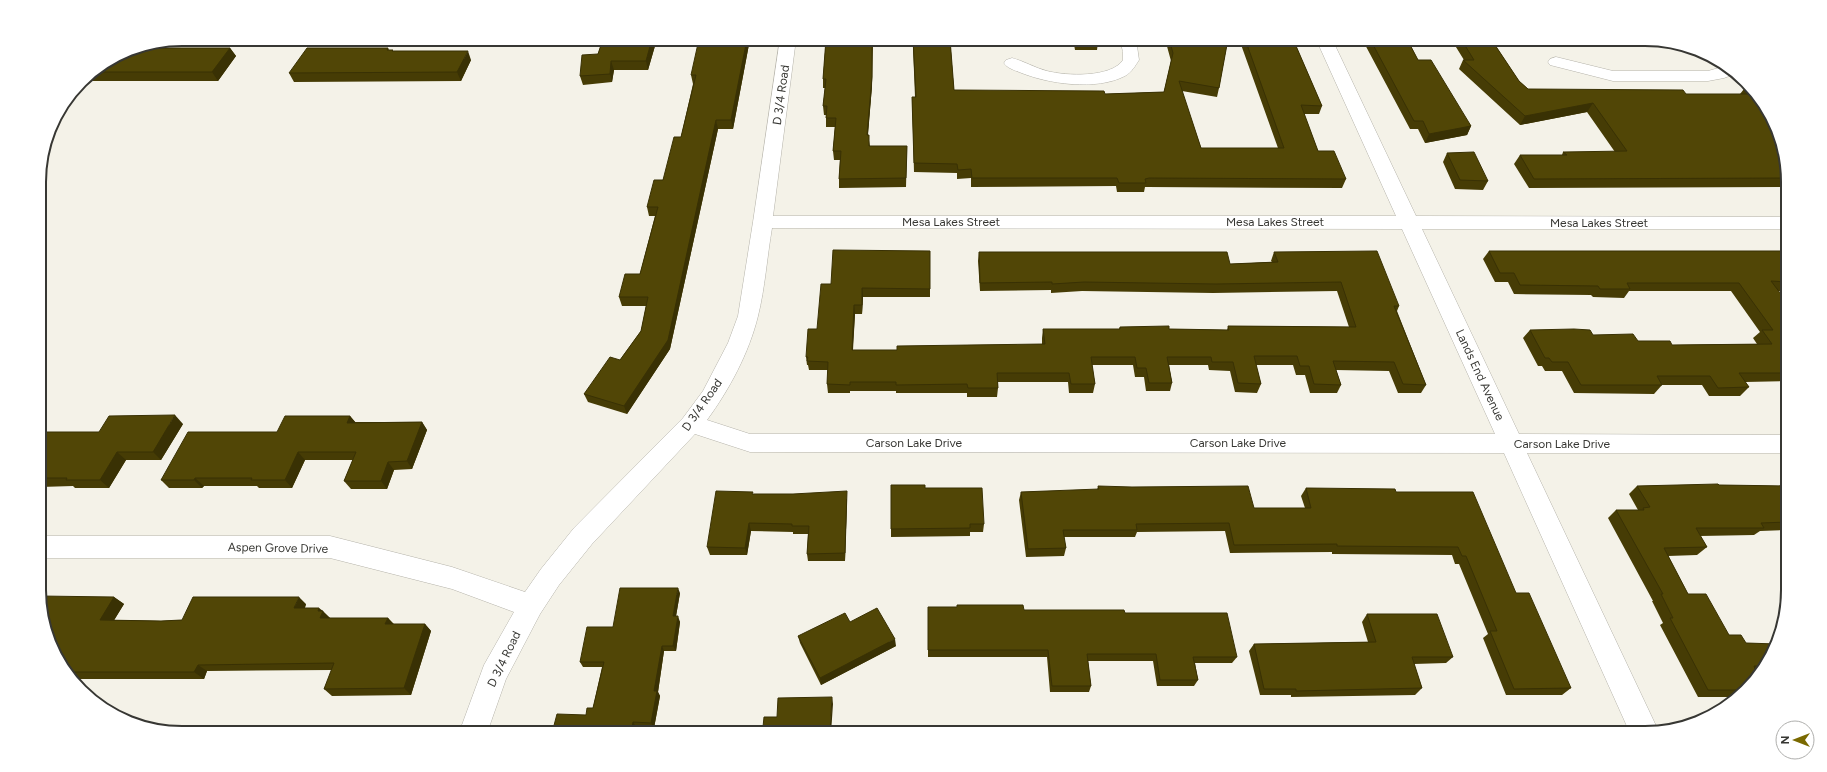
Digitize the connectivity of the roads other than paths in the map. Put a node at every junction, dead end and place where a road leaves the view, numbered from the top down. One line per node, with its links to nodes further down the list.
1 (787, 46): 7 (street, D 3/4 Road)
2 (1130, 46): 5 (street)
3 (1327, 46): 8 (street, Lands End Avenue)
4 (1556, 62): 6 (street)
5 (1012, 63)
6 (1725, 72)
7 (763, 222): 8 (street, Mesa Lakes Street); 10 (street, D 3/4 Road)
8 (1409, 222): 9 (street, Mesa Lakes Street); 11 (street, Lands End Avenue)
9 (1781, 223)
10 (691, 424): 11 (street, Carson Lake Drive); 14 (street, D 3/4 Road)
11 (1512, 444): 12 (street, Carson Lake Drive); 16 (street, Lands End Avenue)
12 (1781, 444)
13 (46, 547): 14 (street, Aspen Grove Drive)
14 (531, 606): 15 (street, D 3/4 Road)
15 (475, 726)
16 (1643, 726)

